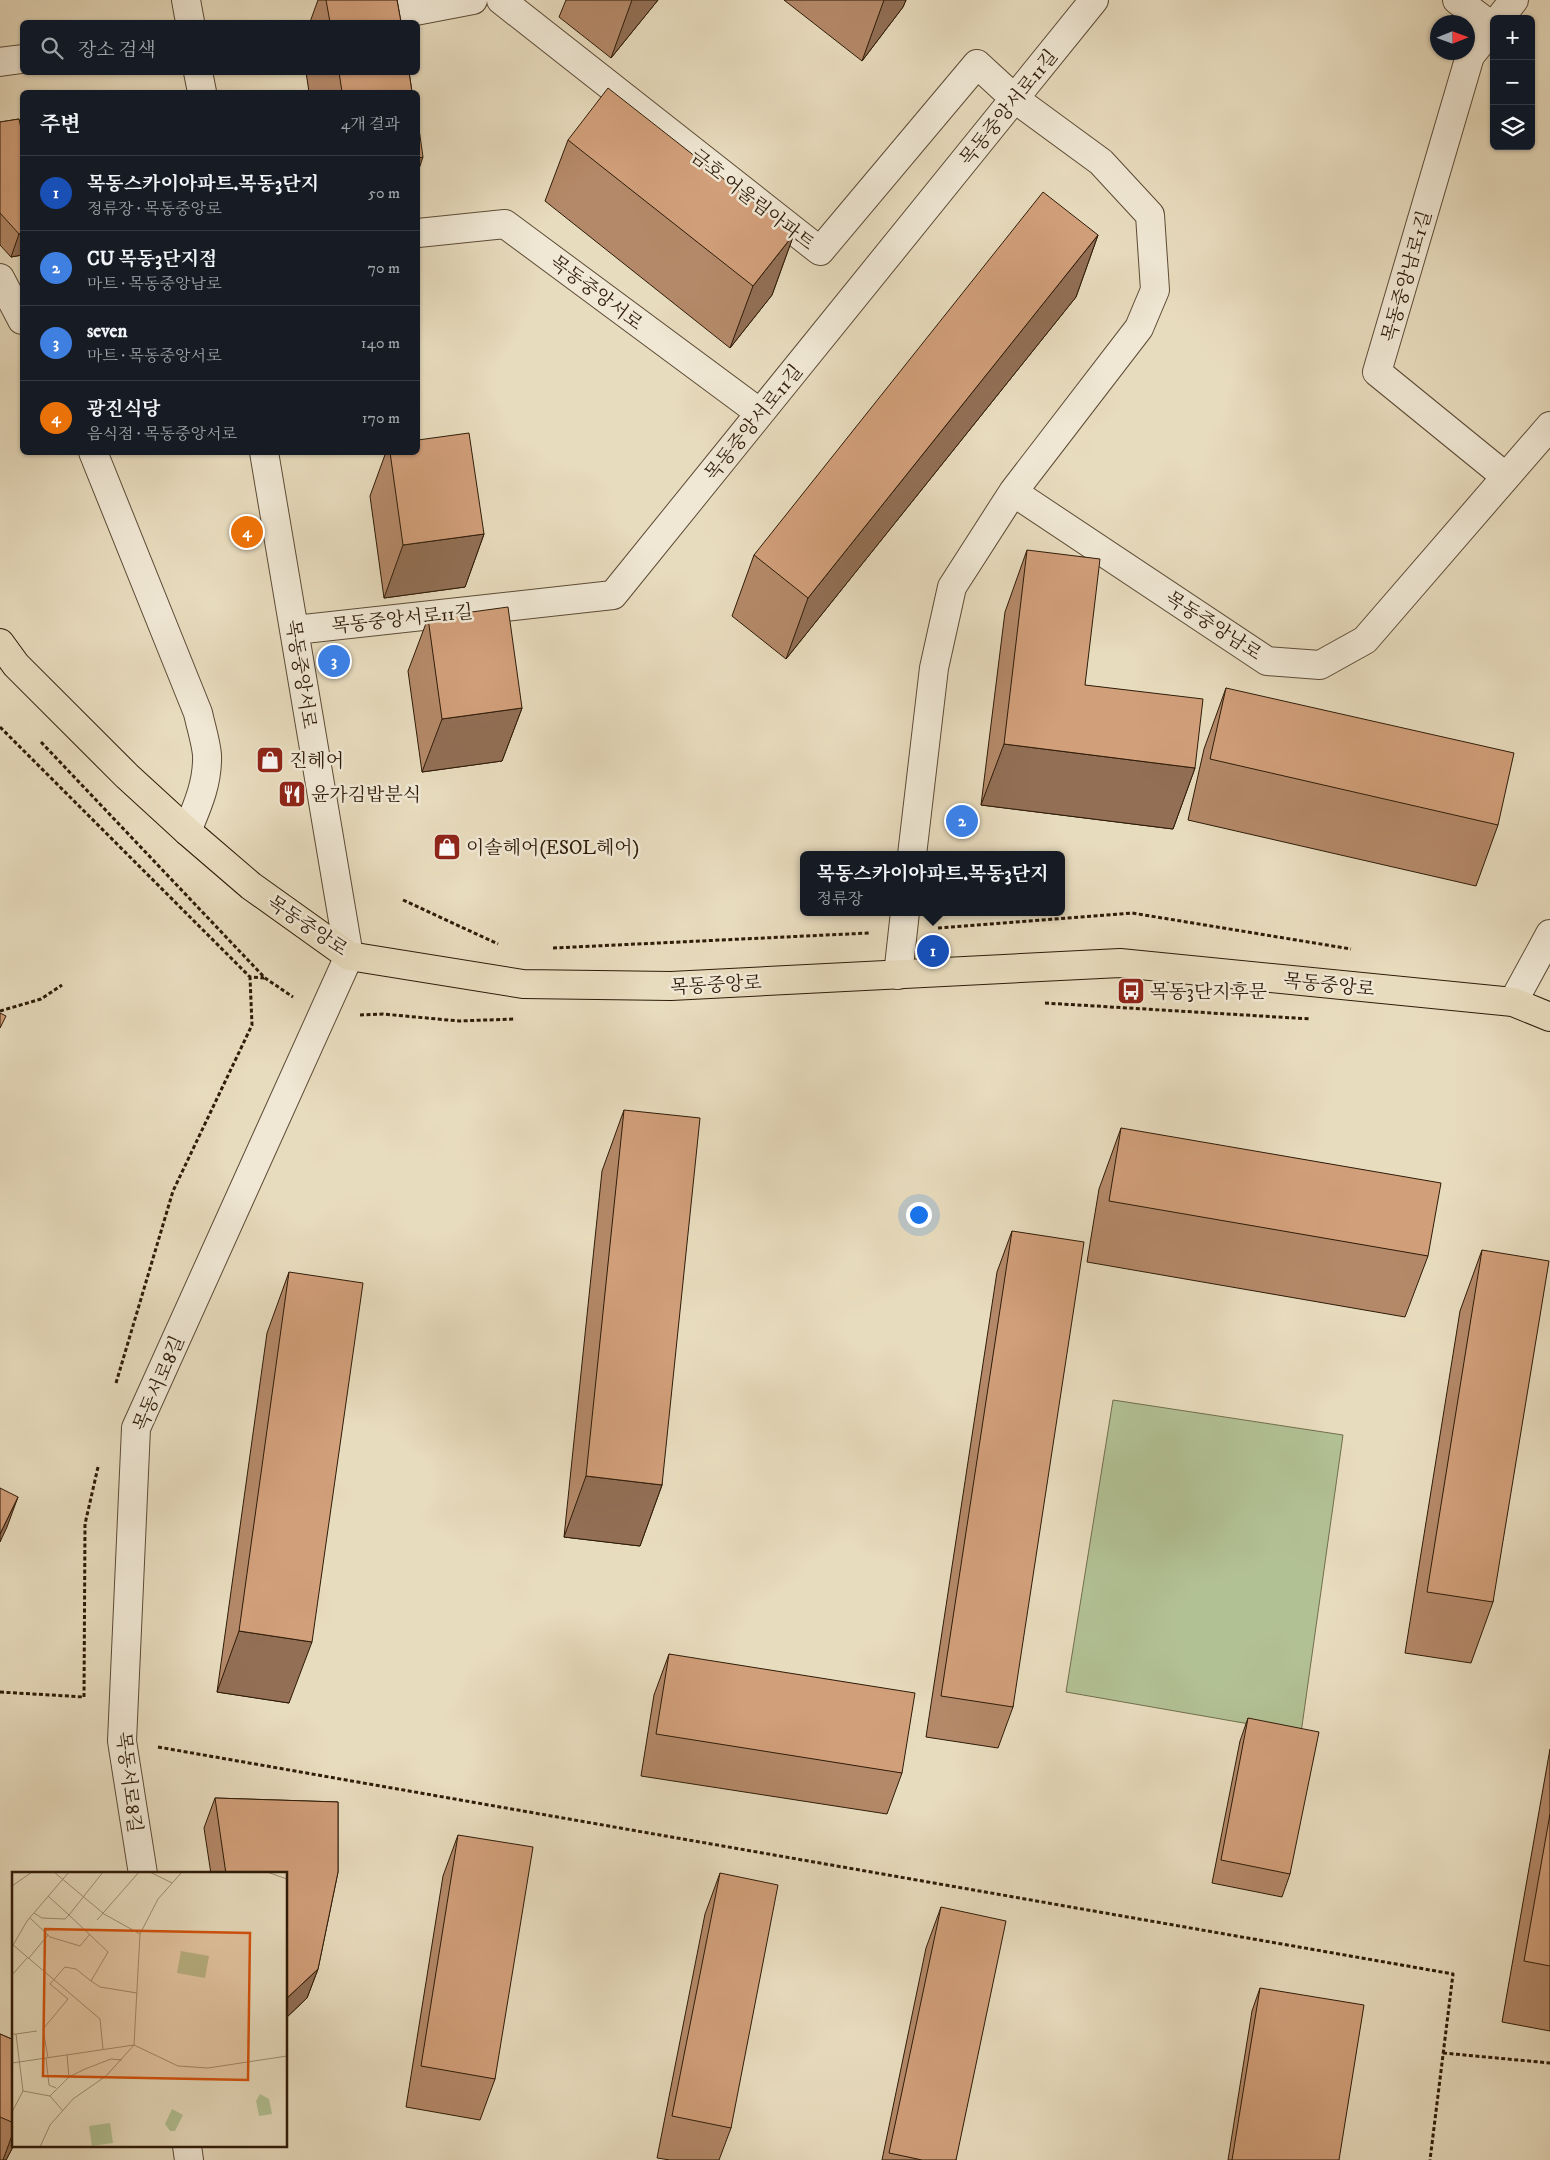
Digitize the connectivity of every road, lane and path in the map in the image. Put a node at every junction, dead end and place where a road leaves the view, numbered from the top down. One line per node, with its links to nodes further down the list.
1 (186, 0): 8 (street)
2 (473, 0): 9 (street)
3 (501, 0): 16 (street, 금호 어울림아파트)
4 (1094, 0): 16 (street, 목동중앙서로11길)
5 (1457, 0): 10 (street)
6 (1514, 0): 7 (street, 목동중앙남로1길)
7 (1502, 15)
8 (190, 20)
9 (368, 20)
10 (1490, 21)
11 (1490, 30): 25 (street, 목동중앙남로1길)
12 (20, 59): 13 (street)
13 (0, 62)
14 (199, 75): 15 (street)
15 (202, 90)
16 (1015, 98): 21 (street, 목동중앙서로11길); 26 (street)
17 (420, 233): 21 (street, 목동중앙서로)
18 (20, 276): 19 (street)
19 (0, 278): 20 (street)
20 (20, 316)
21 (760, 413): 27 (street, 목동중앙서로11길)
22 (1550, 426): 25 (street, 목동중앙남로)
23 (93, 455): 31 (street)
24 (265, 455): 27 (street, 목동중앙서로)
25 (1506, 477): 26 (street, 목동중앙남로)
26 (1013, 492): 32 (street)
27 (295, 630): 35 (street, 목동중앙서로)
28 (0, 643): 31 (main road, 목동중앙로)
29 (0, 727): 37 (path)
30 (40, 741): 37 (path)
31 (188, 831): 35 (main road, 목동중앙로)
32 (912, 851)
33 (905, 916): 36 (street)
34 (1550, 934): 39 (street)
35 (349, 956): 36 (main road, 목동중앙로); 42 (street, 목동서로8길)
36 (898, 975): 39 (main road, 목동중앙로)
37 (265, 978): 42 (path)
38 (62, 985): 41 (path)
39 (1513, 1002): 43 (main road, 목동중앙로)
40 (1040, 1003): 45 (path)
41 (0, 1011)
42 (322, 1016): 44 (path); 47 (street, 목동서로8길)
43 (1550, 1017)
44 (519, 1019)
45 (1317, 1019)
46 (0, 1692): 47 (path)
47 (124, 1700): 48 (street, 목동서로8길)
48 (122, 1741): 49 (street, 목동서로8길); 50 (path)
49 (143, 1872)
50 (1443, 2053): 51 (path); 52 (path)
51 (1550, 2063)
52 (1430, 2160)

